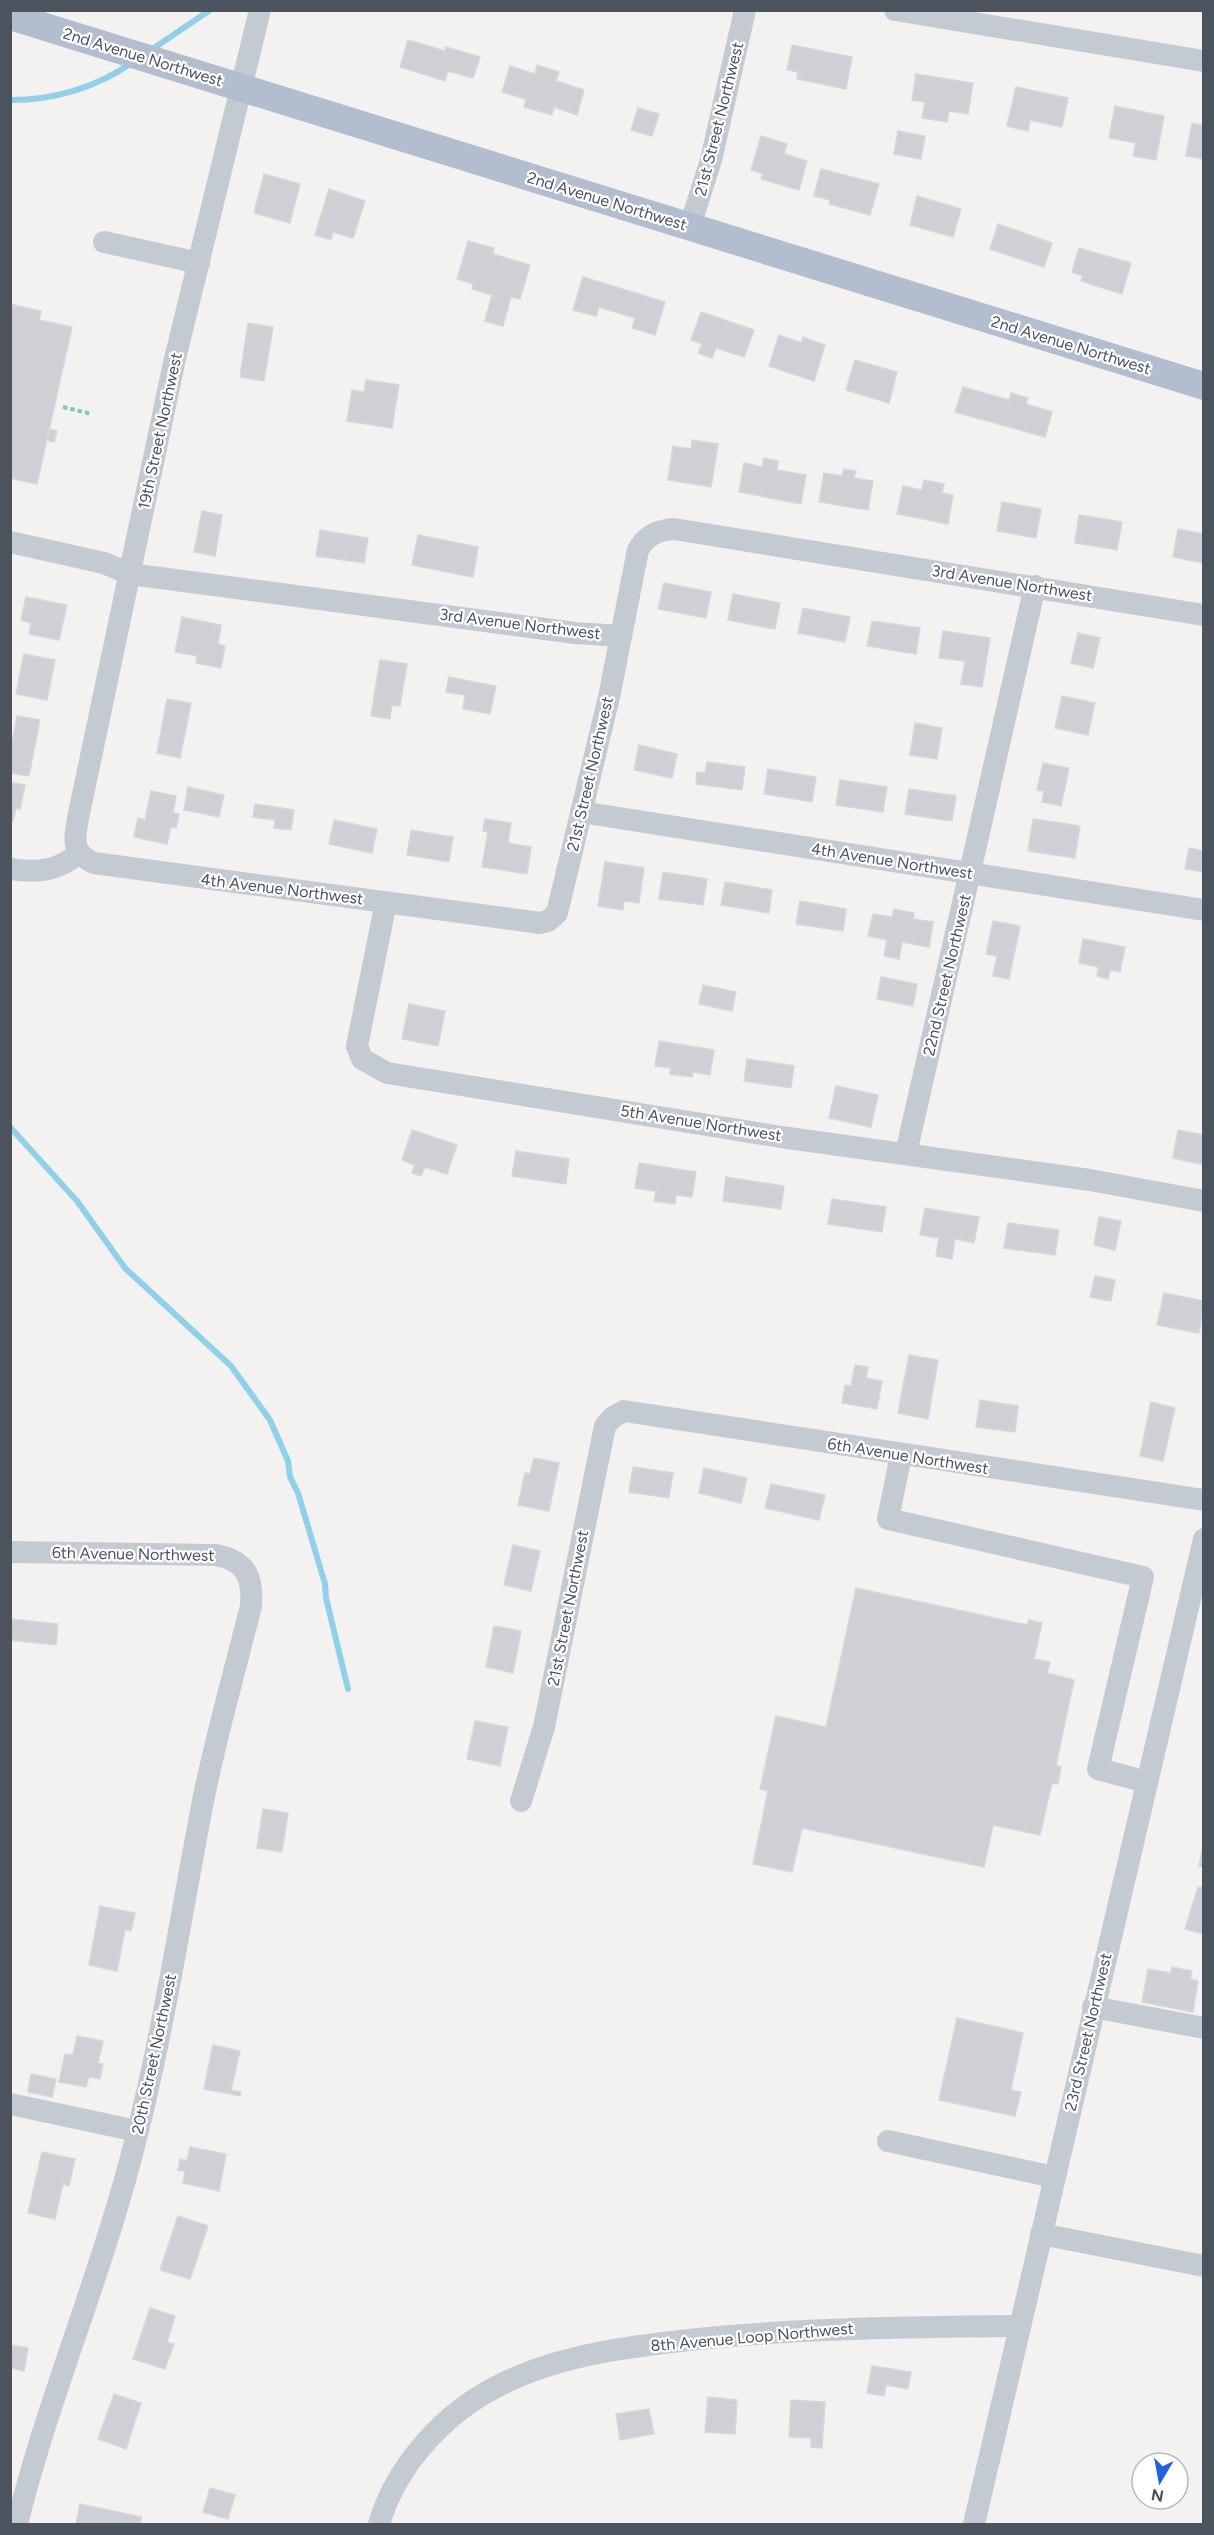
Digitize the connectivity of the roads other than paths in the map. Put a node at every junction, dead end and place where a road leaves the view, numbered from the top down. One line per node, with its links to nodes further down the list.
1 (260, 10): 6 (street, 19th Street Northwest)
2 (745, 10): 7 (street, 21st Street Northwest)
3 (895, 10): 5 (street)
4 (10, 16): 6 (main road, 2nd Avenue Northwest)
5 (1203, 61)
6 (240, 88): 7 (main road, 2nd Avenue Northwest); 9 (street, 19th Street Northwest)
7 (690, 226): 10 (main road, 2nd Avenue Northwest)
8 (104, 243): 9 (street)
9 (199, 262): 12 (street, 19th Street Northwest)
10 (1203, 386)
11 (10, 542): 12 (street, 3rd Avenue Northwest)
12 (130, 574): 15 (street, 3rd Avenue Northwest); 17 (street, 19th Street Northwest)
13 (1035, 586): 14 (street, 3rd Avenue Northwest); 15 (street, 3rd Avenue Northwest); 19 (street, 22nd Street Northwest)
14 (1203, 615)
15 (621, 636): 16 (street, 21st Street Northwest)
16 (581, 812): 19 (street, 4th Avenue Northwest); 22 (street, 21st Street Northwest)
17 (79, 854): 18 (street); 20 (street, 4th Avenue Northwest)
18 (10, 869)
19 (970, 874): 21 (street, 4th Avenue Northwest); 23 (street, 22nd Street Northwest)
20 (386, 902): 22 (street, 4th Avenue Northwest); 23 (street, 5th Avenue Northwest)
21 (1203, 910)
22 (557, 913)
23 (906, 1153): 24 (street, 5th Avenue Northwest)
24 (1203, 1201)
25 (613, 1417): 26 (street, 6th Avenue Northwest); 32 (street, 21st Street Northwest)
26 (901, 1455): 27 (street, 6th Avenue Northwest); 31 (street)
27 (1203, 1500)
28 (1203, 1539): 31 (street, 23rd Street Northwest)
29 (10, 1552): 30 (street, 6th Avenue Northwest)
30 (248, 1574): 36 (street, 20th Street Northwest)
31 (1147, 1782): 33 (street, 23rd Street Northwest)
32 (521, 1801)
33 (1093, 2007): 34 (street); 38 (street, 23rd Street Northwest)
34 (1203, 2028)
35 (10, 2104): 36 (street)
36 (137, 2131): 42 (street, 20th Street Northwest)
37 (888, 2140): 38 (street)
38 (1054, 2177): 39 (street, 23rd Street Northwest)
39 (1041, 2234): 40 (street); 41 (street, 23rd Street Northwest)
40 (1203, 2266)
41 (1019, 2326): 43 (street, 8th Avenue Loop Northwest); 44 (street, 23rd Street Northwest)
42 (17, 2524)
43 (379, 2524)
44 (974, 2524)

